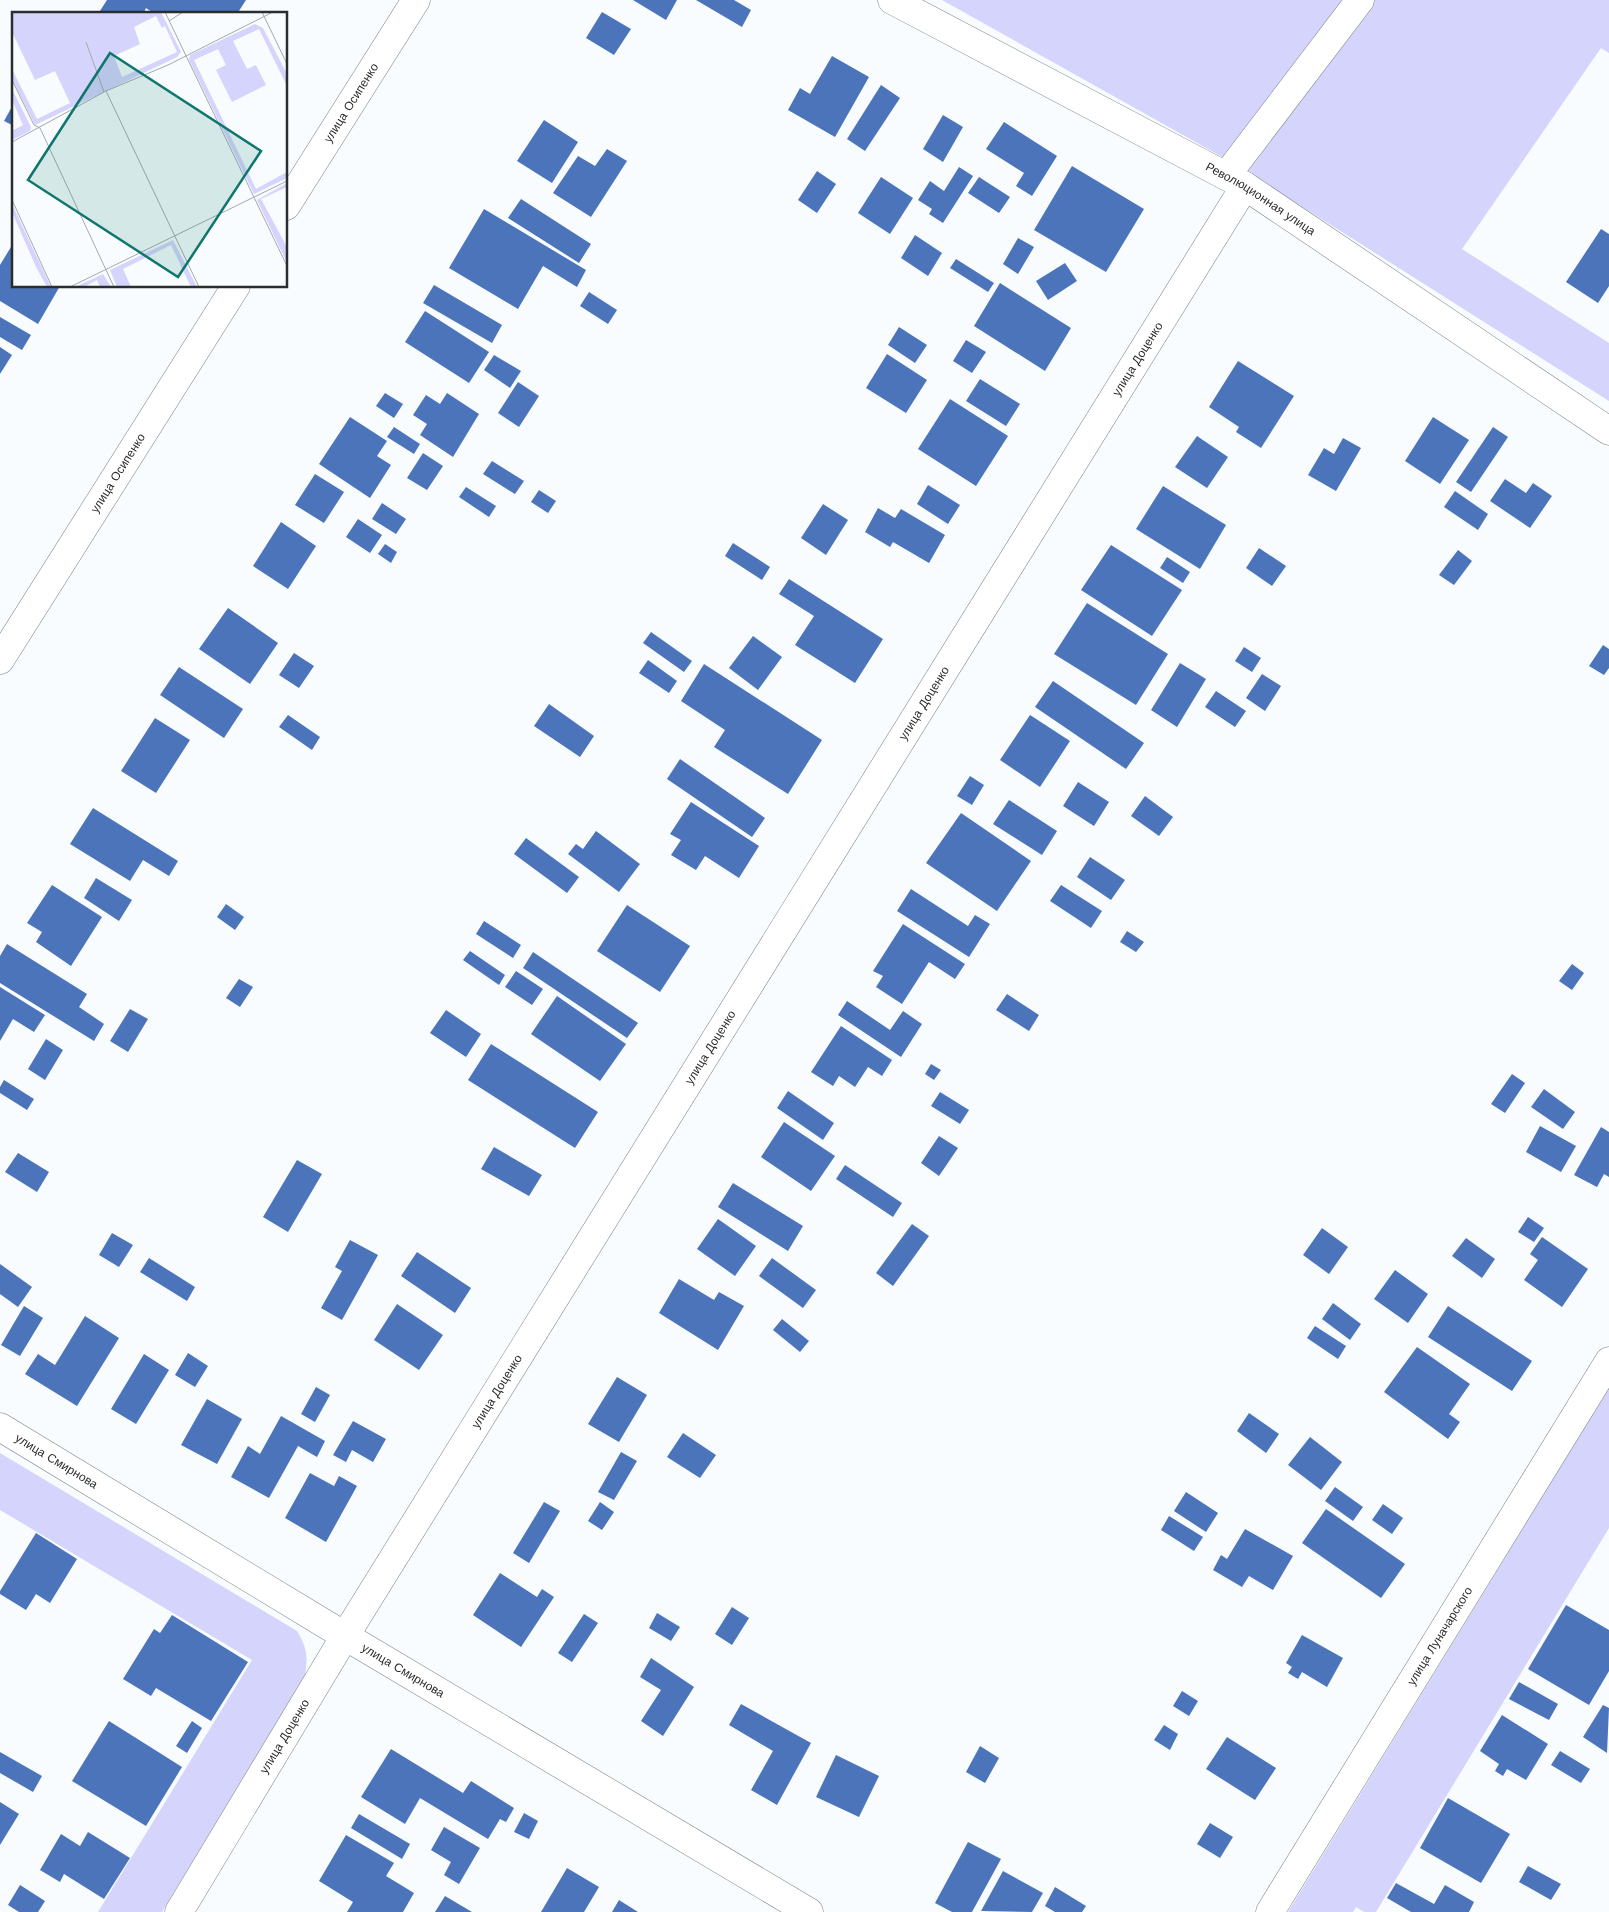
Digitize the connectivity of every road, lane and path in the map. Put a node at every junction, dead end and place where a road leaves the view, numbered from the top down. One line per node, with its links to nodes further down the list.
1 (416, 0): 5 (street, улица Осипенко)
2 (892, 0): 4 (street, Революционная улица)
3 (1360, 0): 4 (street, улица Доценко)
4 (1236, 181): 7 (street, Революционная улица); 11 (street, улица Доценко)
5 (288, 203)
6 (235, 288): 8 (street, улица Осипенко)
7 (1609, 430)
8 (0, 660)
9 (1609, 1361): 14 (street, улица Луначарского)
10 (0, 1427): 11 (street, улица Смирнова)
11 (345, 1636): 12 (street, улица Доценко); 13 (street, улица Смирнова)
12 (179, 1912)
13 (809, 1912)
14 (1270, 1912)

